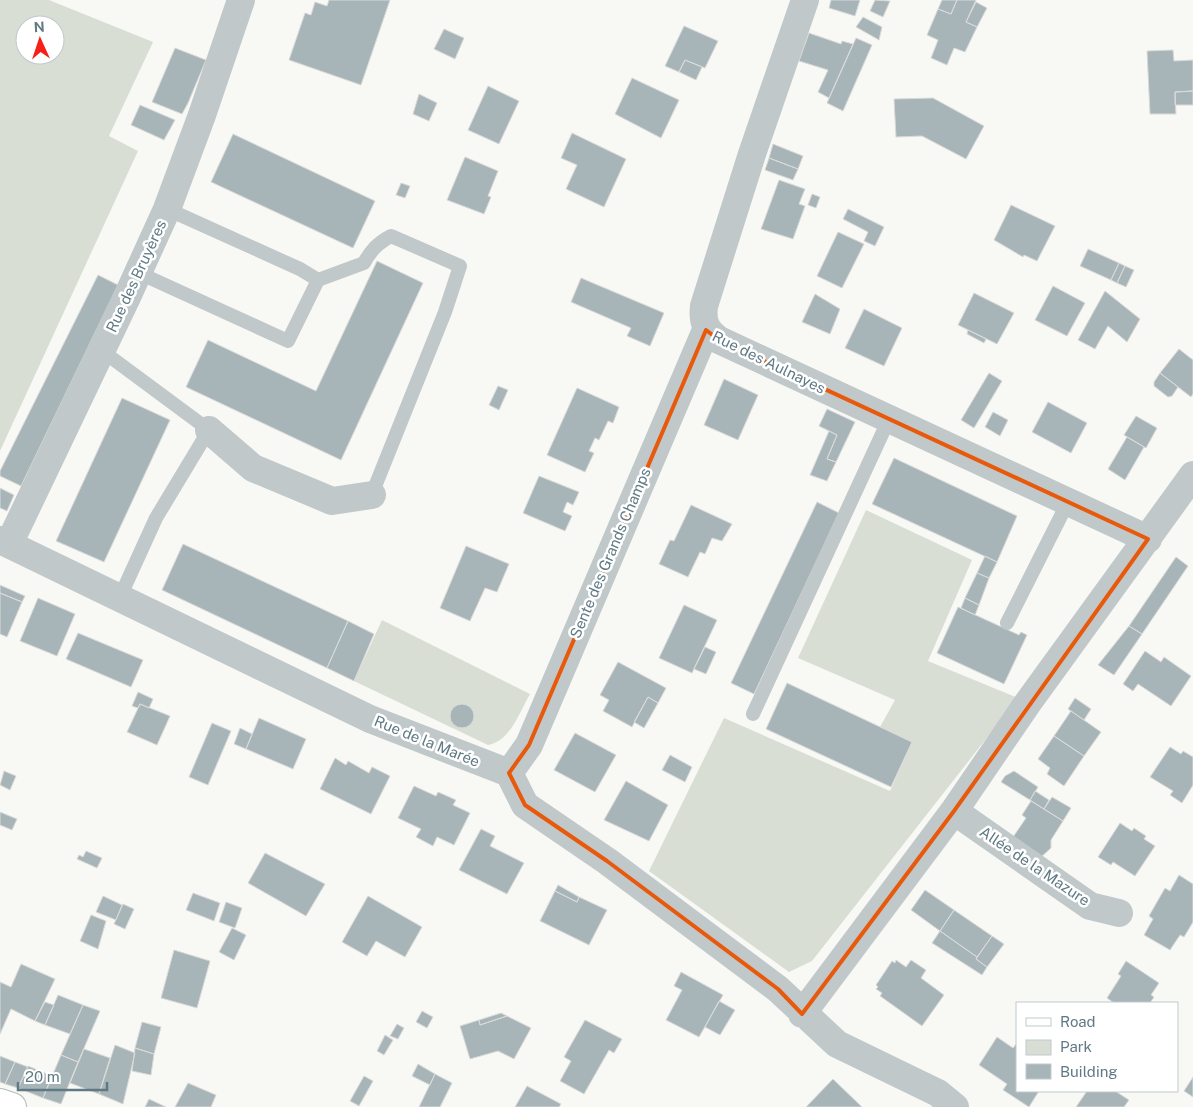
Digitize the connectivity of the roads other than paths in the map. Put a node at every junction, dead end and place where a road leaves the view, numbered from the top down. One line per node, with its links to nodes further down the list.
1 (241, 0): 3 (street, Rue des Bruyères)
2 (805, 0): 6 (street, Rue des Aulnayes)
3 (167, 209): 4 (street, Rue des Bruyères); 5 (lane)
4 (139, 273): 5 (lane); 7 (street, Rue des Bruyères)
5 (318, 280): 11 (lane)
6 (706, 330): 8 (street, Rue des Aulnayes); 18 (street, Sente des Grands Champs)
7 (101, 350): 9 (lane); 14 (street, Rue des Bruyères)
8 (889, 419): 12 (street, Rue des Aulnayes); 17 (lane)
9 (209, 430): 11 (street); 15 (lane)
10 (1193, 475): 13 (street)
11 (369, 501)
12 (1068, 502): 13 (street, Rue des Aulnayes); 16 (lane)
13 (1148, 539): 19 (street)
14 (5, 542): 15 (street, Rue de la Marée)
15 (120, 597): 18 (street, Rue de la Marée)
16 (1007, 623)
17 (753, 714)
18 (509, 773): 21 (street)
19 (954, 811): 20 (street, Allée de la Mazure); 21 (street)
20 (1119, 913)
21 (802, 1014): 24 (street)
22 (0, 1103): 23 (street)
23 (12, 1107)
24 (954, 1107)

